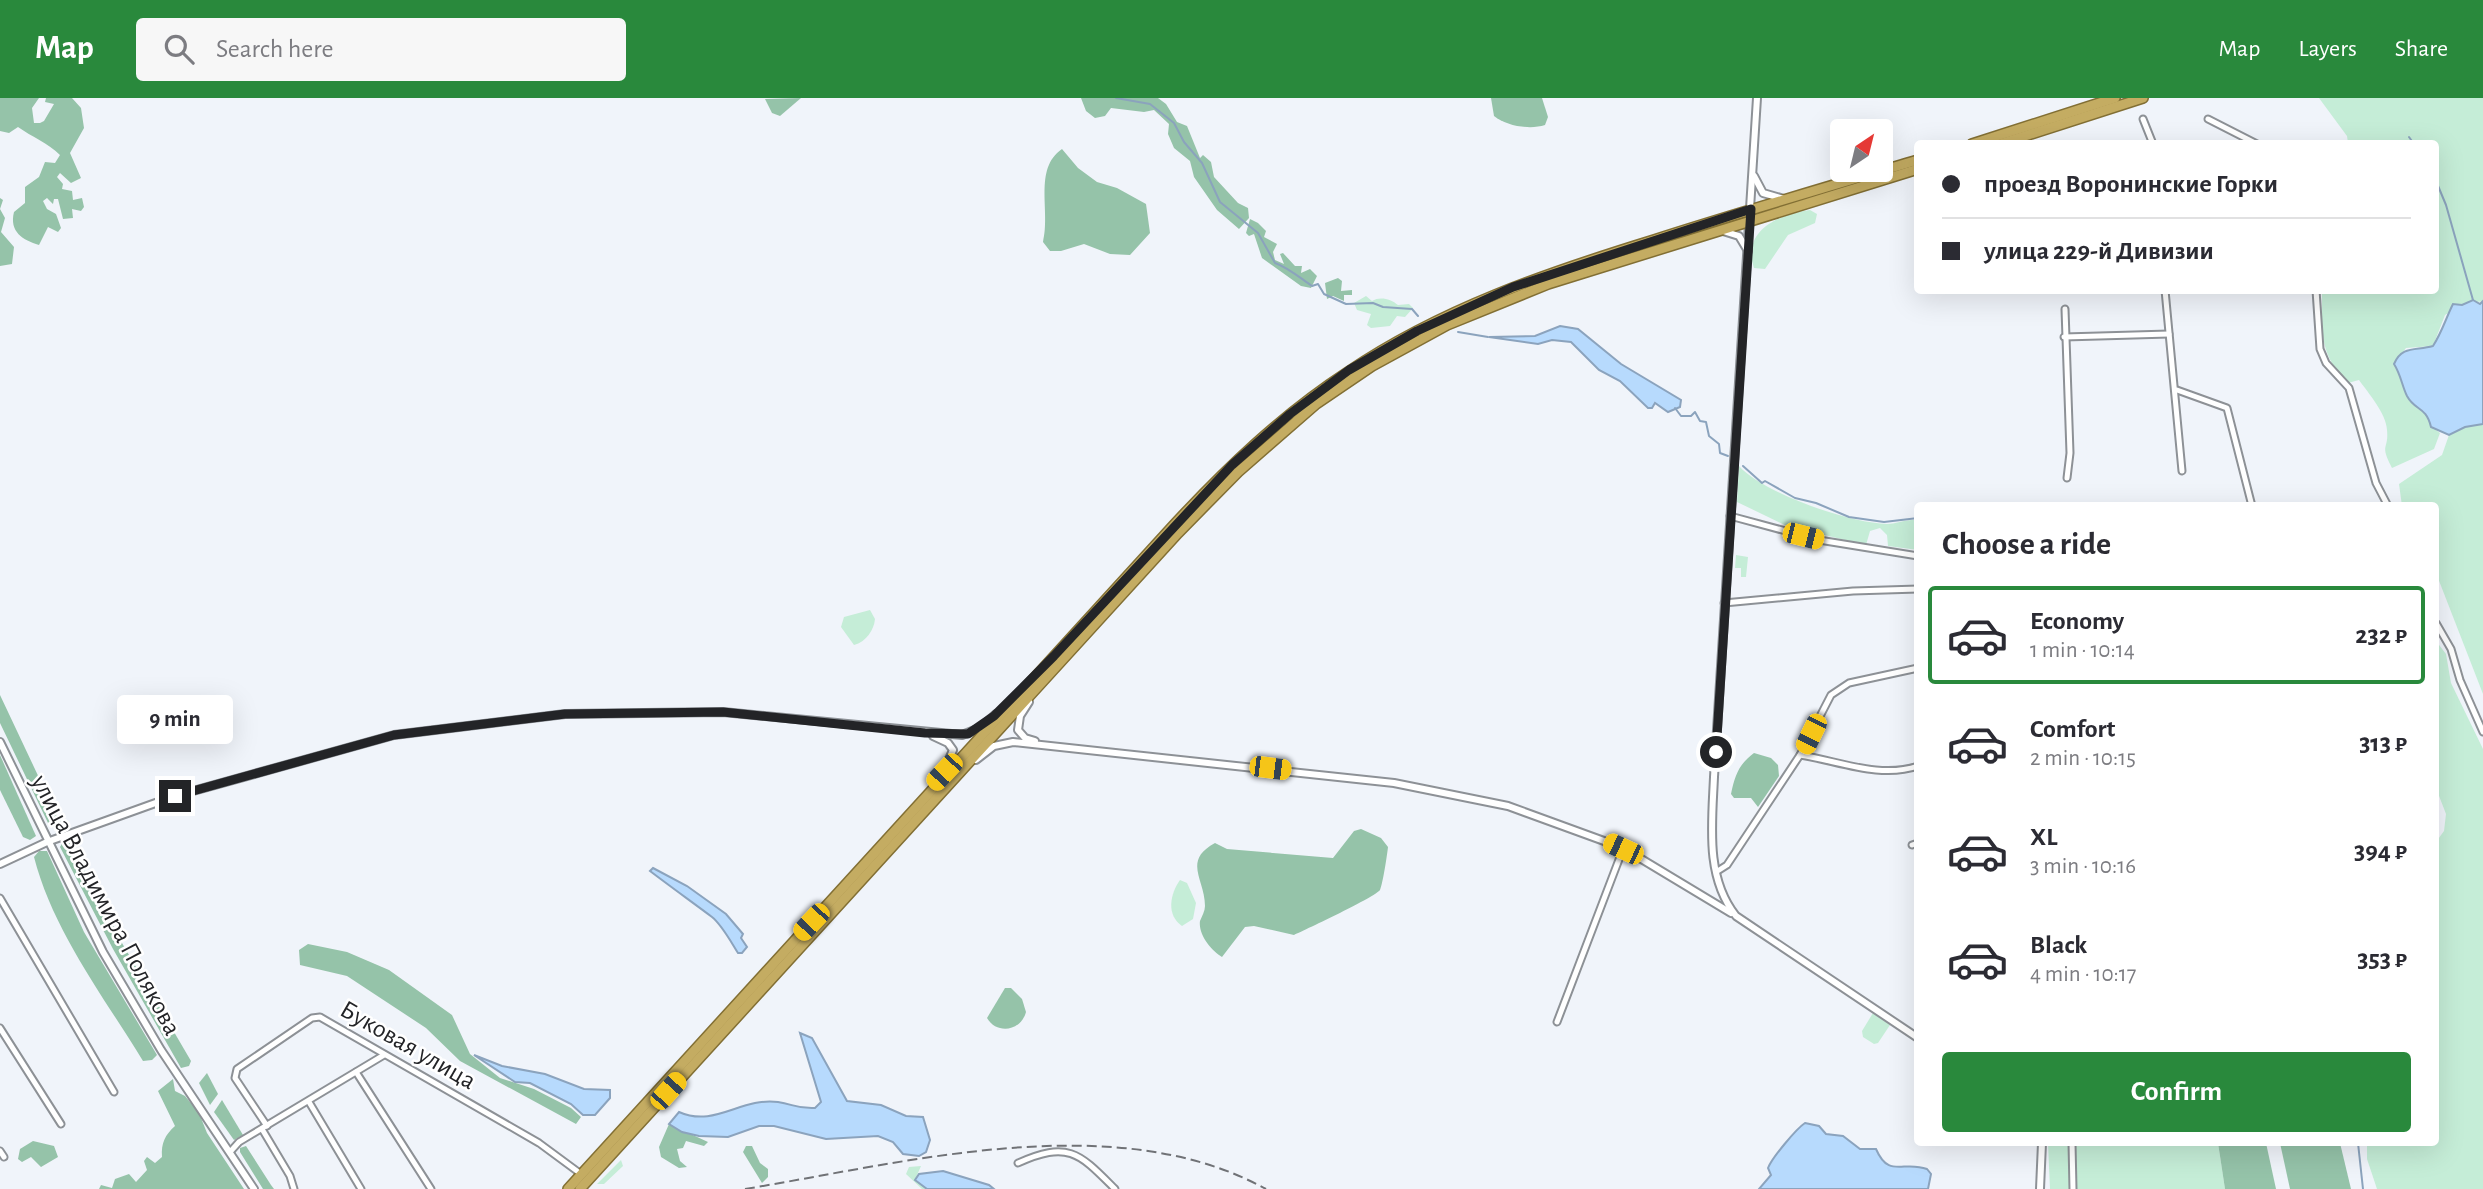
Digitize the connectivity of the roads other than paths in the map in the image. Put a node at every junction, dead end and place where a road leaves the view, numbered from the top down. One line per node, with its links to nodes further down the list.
1 (1756, 98): 11 (street)
2 (2115, 98): 6 (highway)
3 (2143, 98): 7 (highway)
4 (2143, 119): 8 (street)
5 (2208, 119): 9 (street)
6 (1984, 140)
7 (2012, 140)
8 (2151, 140)
9 (2249, 140)
10 (1914, 161): 13 (highway)
11 (1752, 169): 13 (street); 14 (street)
12 (1914, 171): 14 (highway)
13 (1786, 199): 14 (highway)
14 (1751, 214): 15 (highway); 16 (street); 33 (highway)
15 (1714, 231): 16 (street); 29 (highway)
16 (1748, 252): 27 (street)
17 (2165, 294): 20 (street)
18 (2316, 294): 26 (street)
19 (2065, 309): 21 (street)
20 (2169, 334): 21 (street); 22 (street)
21 (2064, 337): 24 (street)
22 (2177, 390): 23 (street); 25 (street)
23 (2182, 471)
24 (2067, 478)
25 (2251, 502)
26 (2386, 502)
27 (1730, 516): 28 (street); 31 (street)
28 (1914, 555)
29 (1143, 571): 38 (street); 41 (highway)
30 (1914, 589): 31 (street)
31 (1724, 603): 45 (street)
32 (2439, 628): 35 (street)
33 (1054, 656): 36 (street); 48 (highway)
34 (1914, 669): 39 (street)
35 (2483, 732)
36 (925, 733): 42 (street); 48 (street)
37 (0, 742): 42 (street, улица Владимира Полякова)
38 (1050, 746): 41 (street); 43 (street)
39 (1800, 755): 40 (street); 45 (street)
40 (1914, 767)
41 (899, 839): 71 (highway)
42 (47, 842): 44 (street); 63 (street, улица Владимира Полякова)
43 (1623, 849): 47 (street); 52 (street)
44 (0, 864)
45 (1716, 872): 46 (street)
46 (1718, 884): 47 (street); 49 (street)
47 (1696, 892): 49 (street); 51 (street)
48 (836, 895): 65 (highway)
49 (1723, 897): 51 (street)
50 (0, 898): 57 (street)
51 (1736, 916): 54 (street)
52 (1557, 1022)
53 (0, 1028): 59 (street)
54 (1914, 1035)
55 (384, 1055): 56 (street); 60 (street, Буковая улица); 65 (street, Буковая улица)
56 (356, 1072): 58 (street); 69 (street)
57 (114, 1092)
58 (309, 1102): 60 (street); 68 (street)
59 (61, 1124)
60 (265, 1128): 63 (street); 67 (street)
61 (2042, 1146): 73 (street)
62 (2072, 1146): 74 (street)
63 (230, 1152): 66 (street, улица Владимира Полякова)
64 (1018, 1163): 72 (street)
65 (581, 1174): 70 (highway)
66 (254, 1189)
67 (294, 1189)
68 (361, 1189)
69 (431, 1189)
70 (568, 1189)
71 (580, 1189)
72 (1115, 1189)
73 (2040, 1189)
74 (2073, 1189)

